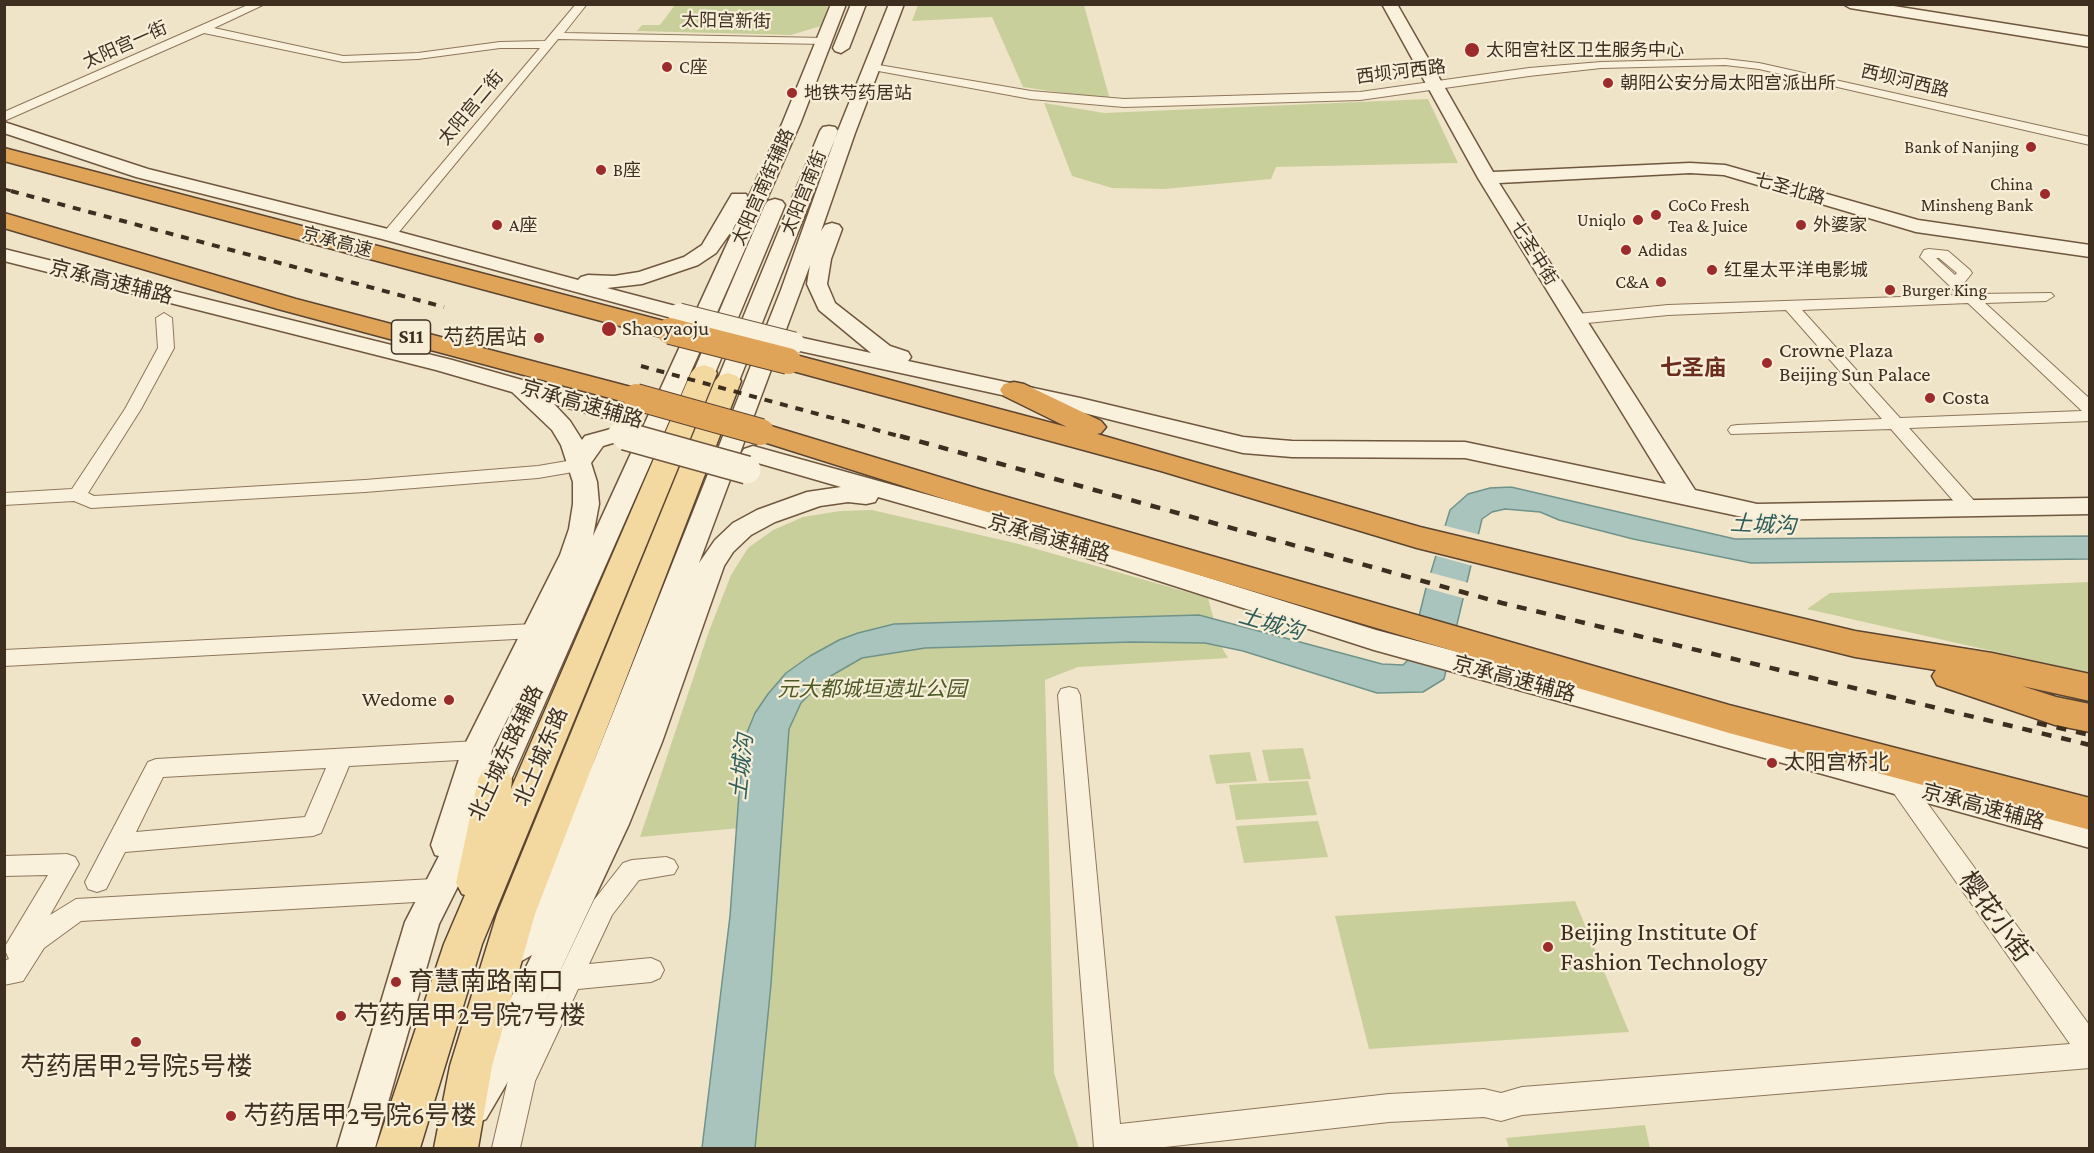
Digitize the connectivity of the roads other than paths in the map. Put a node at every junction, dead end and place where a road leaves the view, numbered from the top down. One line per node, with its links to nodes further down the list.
1 (260, 4): 9 (street, 太阳宫一街)
2 (582, 4): 10 (street, 太阳宫二街)
3 (839, 4): 11 (street, 太阳宫南街辅路)
4 (859, 4): 42 (street, 太阳宫南街)
5 (878, 4): 13 (street, 太阳宫南街)
6 (897, 4): 13 (street)
7 (1389, 4): 14 (street, 七圣中街)
8 (1850, 4): 12 (street)
9 (204, 30): 10 (street, 太阳宫新街); 15 (street, 太阳宫一街)
10 (552, 40): 11 (street, 太阳宫新街); 23 (street, 太阳宫二街)
11 (824, 41): 16 (street, 太阳宫南街辅路)
12 (2090, 42)
13 (865, 64): 14 (street, 西坝河西路); 18 (street); 42 (street, 太阳宫南街)
14 (1436, 86): 19 (street, 西坝河西路); 21 (street, 七圣中街)
15 (4, 117)
16 (791, 124): 30 (street); 42 (street, 太阳宫南街辅路)
17 (4, 127): 23 (street)
18 (846, 133): 35 (street); 42 (street)
19 (2090, 141)
20 (4, 154): 24 (highway, 京承高速)
21 (1487, 178): 25 (street, 七圣北路); 38 (street, 七圣中街)
22 (4, 220): 28 (highway, S11)
23 (389, 235): 27 (street)
24 (315, 237): 27 (street); 36 (highway, 京承高速)
25 (2090, 251)
26 (4, 255): 39 (street, 京承高速辅路)
27 (464, 255): 29 (street)
28 (187, 274): 39 (street); 46 (highway, S11)
29 (549, 278): 30 (street); 36 (street)
30 (642, 278): 36 (street)
31 (1956, 283): 33 (street)
32 (2046, 296): 33 (street)
33 (1973, 299): 34 (street); 45 (street)
34 (1790, 304): 38 (street); 48 (street)
35 (826, 306): 40 (street); 41 (street)
36 (677, 317): 40 (highway, 京承高速, bridge)
37 (164, 318): 53 (street)
38 (1577, 319): 54 (street, 七圣中街)
39 (324, 335): 43 (street, 京承高速辅路)
40 (794, 346): 41 (street); 52 (highway, 京承高速)
41 (948, 376): 44 (street)
42 (717, 377): 72 (street); 73 (street, 北土城东路辅路); 85 (main road, 北土城东路); 89 (main road, 北土城东路)
43 (509, 383): 46 (street, 京承高速辅路); 51 (street)
44 (1014, 390): 52 (highway); 54 (street)
45 (2090, 409)
46 (627, 416): 50 (highway, bridge); 50 (street, 京承高速辅路, bridge); 51 (street)
47 (2090, 416): 48 (street)
48 (1896, 423): 49 (street); 59 (street)
49 (1737, 430)
50 (754, 452): 56 (street, 京承高速辅路); 58 (street); 61 (highway)
51 (579, 464): 53 (street); 63 (street)
52 (1172, 464): 64 (highway)
53 (78, 495): 55 (street)
54 (1687, 497): 59 (street)
55 (4, 499)
56 (906, 499): 58 (street); 60 (street, 京承高速辅路)
57 (2090, 506): 59 (street)
58 (787, 507): 78 (street)
59 (1970, 508)
60 (1056, 539): 61 (highway); 62 (street, 京承高速辅路)
61 (1177, 558): 62 (highway)
62 (1377, 628): 66 (highway)
63 (534, 631): 65 (street); 73 (street)
64 (1855, 644): 67 (highway); 69 (highway)
65 (4, 658)
66 (1482, 658): 70 (highway); 74 (street, 京承高速辅路)
67 (2090, 688)
68 (1069, 695): 93 (street)
69 (2090, 718)
70 (1729, 720): 74 (highway); 75 (highway)
71 (341, 758): 73 (street); 80 (street); 80 (street)
72 (609, 761): 78 (street); 89 (street)
73 (486, 765): 84 (street, 北土城东路辅路); 85 (main road)
74 (1886, 781): 79 (street, 京承高速辅路); 90 (street, 樱花小街)
75 (2033, 800): 76 (highway); 77 (highway)
76 (2090, 809)
77 (2090, 814)
78 (613, 824): 92 (street)
79 (2090, 835)
80 (118, 843): 83 (street)
81 (4, 866): 87 (street)
82 (666, 867): 88 (street)
83 (97, 882)
84 (428, 906): 87 (street); 94 (street, 北土城东路辅路)
85 (463, 944): 95 (main road, 北土城东路)
86 (651, 970): 88 (street)
87 (4, 971)
88 (570, 978): 96 (street)
89 (492, 995): 92 (main road, 北土城东路)
90 (2090, 1049)
91 (2090, 1055): 93 (street)
92 (459, 1137)
93 (1108, 1144)
94 (356, 1149)
95 (398, 1149)
96 (506, 1149)

